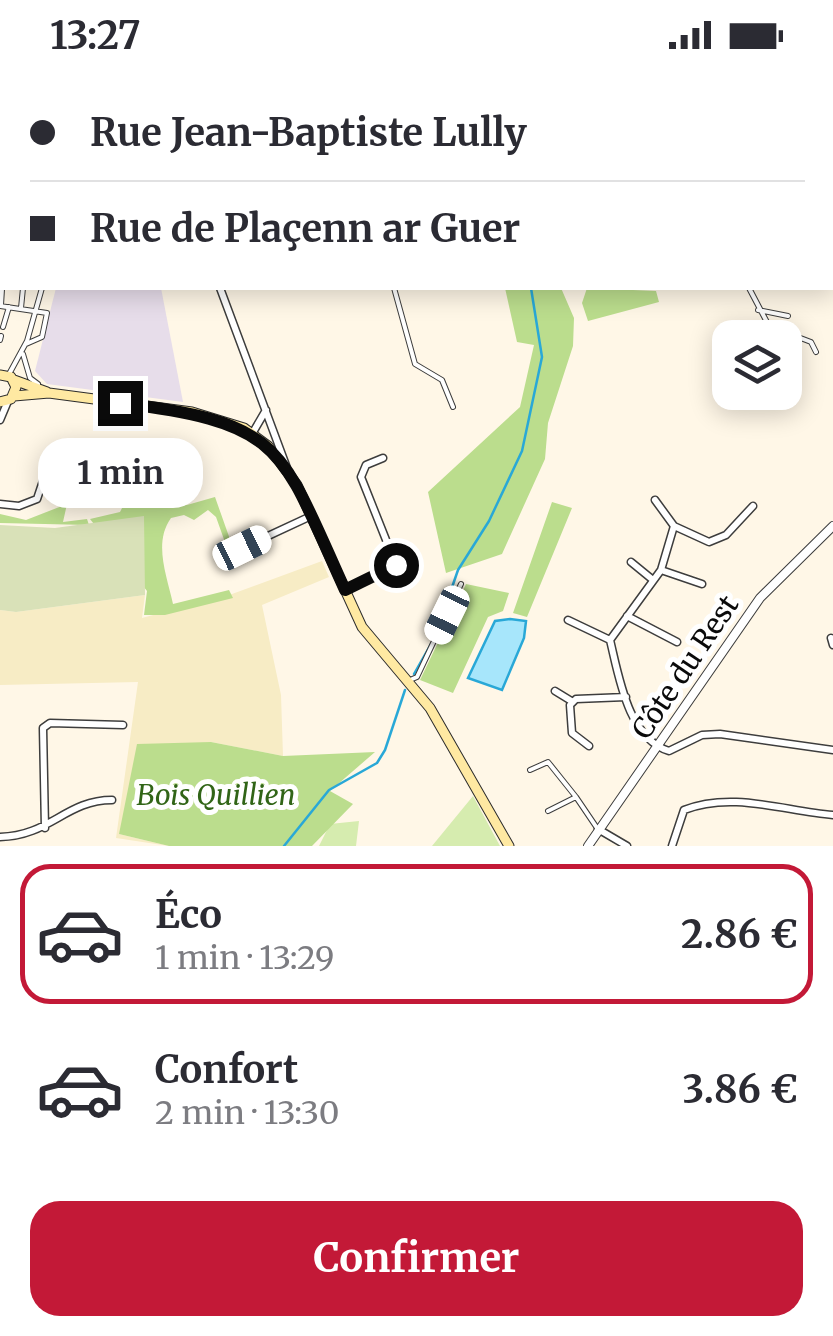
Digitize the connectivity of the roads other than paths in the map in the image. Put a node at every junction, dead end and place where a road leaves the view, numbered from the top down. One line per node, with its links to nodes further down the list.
1 (2, 290): 7 (lane)
2 (23, 290): 9 (lane)
3 (41, 290): 10 (lane)
4 (221, 290): 21 (street)
5 (395, 290): 20 (lane)
6 (749, 290): 11 (lane)
7 (1, 306): 8 (lane)
8 (9, 307): 9 (lane); 13 (lane)
9 (21, 308): 10 (lane)
10 (36, 310): 14 (lane); 14 (lane)
11 (758, 310): 12 (lane); 16 (lane)
12 (788, 316)
13 (3, 328)
14 (25, 345): 15 (lane)
15 (22, 352): 17 (lane); 18 (lane)
16 (816, 352)
17 (7, 377): 18 (main road); 19 (main road)
18 (49, 393): 19 (main road); 23 (main road)
19 (7, 399): 22 (street)
20 (453, 407)
21 (266, 409): 23 (street); 25 (street)
22 (0, 420)
23 (252, 434): 25 (main road)
24 (383, 458): 39 (street)
25 (288, 470): 30 (main road)
26 (172, 476): 28 (street)
27 (656, 500): 31 (street)
28 (0, 504)
29 (753, 506): 31 (street)
30 (311, 516): 33 (street); 39 (main road)
31 (674, 526): 35 (street)
32 (833, 526): 50 (street, Côte du Rest)
33 (242, 548)
34 (631, 562): 36 (street)
35 (661, 570): 36 (street); 38 (street)
36 (653, 580): 40 (street)
37 (462, 584): 44 (lane)
38 (702, 584)
39 (345, 590): 44 (main road)
40 (627, 616): 42 (street); 43 (street)
41 (568, 620): 42 (street)
42 (610, 640): 46 (street)
43 (676, 642)
44 (408, 682): 60 (main road)
45 (555, 691): 47 (street)
46 (626, 698): 47 (street); 50 (street)
47 (574, 702): 49 (street)
48 (123, 725): 57 (street)
49 (589, 746)
50 (658, 747): 51 (street); 58 (street, Côte du Rest)
51 (833, 750)
52 (530, 770): 53 (lane)
53 (576, 797): 55 (lane); 58 (lane)
54 (112, 800): 57 (street)
55 (548, 812)
56 (833, 815): 63 (street)
57 (44, 828): 59 (street)
58 (598, 828): 61 (street, Côte du Rest); 62 (street)
59 (0, 837)
60 (509, 846)
61 (588, 846)
62 (627, 846)
63 (672, 846)

